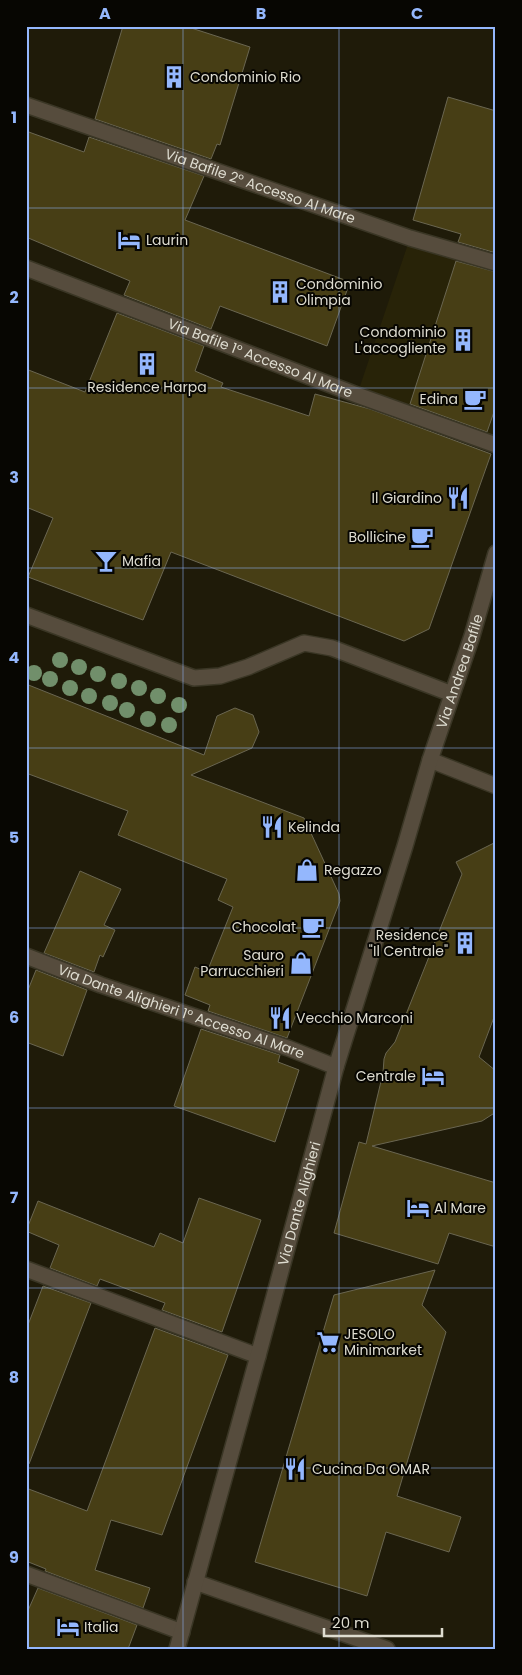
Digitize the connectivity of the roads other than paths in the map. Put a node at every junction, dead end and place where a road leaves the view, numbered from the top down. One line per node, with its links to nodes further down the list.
1 (26, 105): 2 (street, Via Bafile 2° Accesso Al Mare)
2 (496, 263)
3 (26, 268): 4 (street, Via Bafile 1° Accesso Al Mare)
4 (496, 445)
5 (496, 553): 7 (street, Via Andrea Bafile)
6 (26, 615): 7 (street)
7 (452, 694): 8 (street, Via Andrea Bafile)
8 (430, 760): 9 (street); 11 (street, Via Dante Alighieri)
9 (496, 786)
10 (26, 956): 11 (street, Via Dante Alighieri 1° Accesso Al Mare)
11 (336, 1067): 13 (street, Via Dante Alighieri)
12 (26, 1269): 13 (street)
13 (258, 1356): 15 (street, Via Dante Alighieri)
14 (26, 1574): 16 (street)
15 (195, 1582): 16 (street, Via Dante Alighieri); 18 (street)
16 (182, 1632): 17 (street, Via Dante Alighieri)
17 (177, 1649)
18 (387, 1649)

